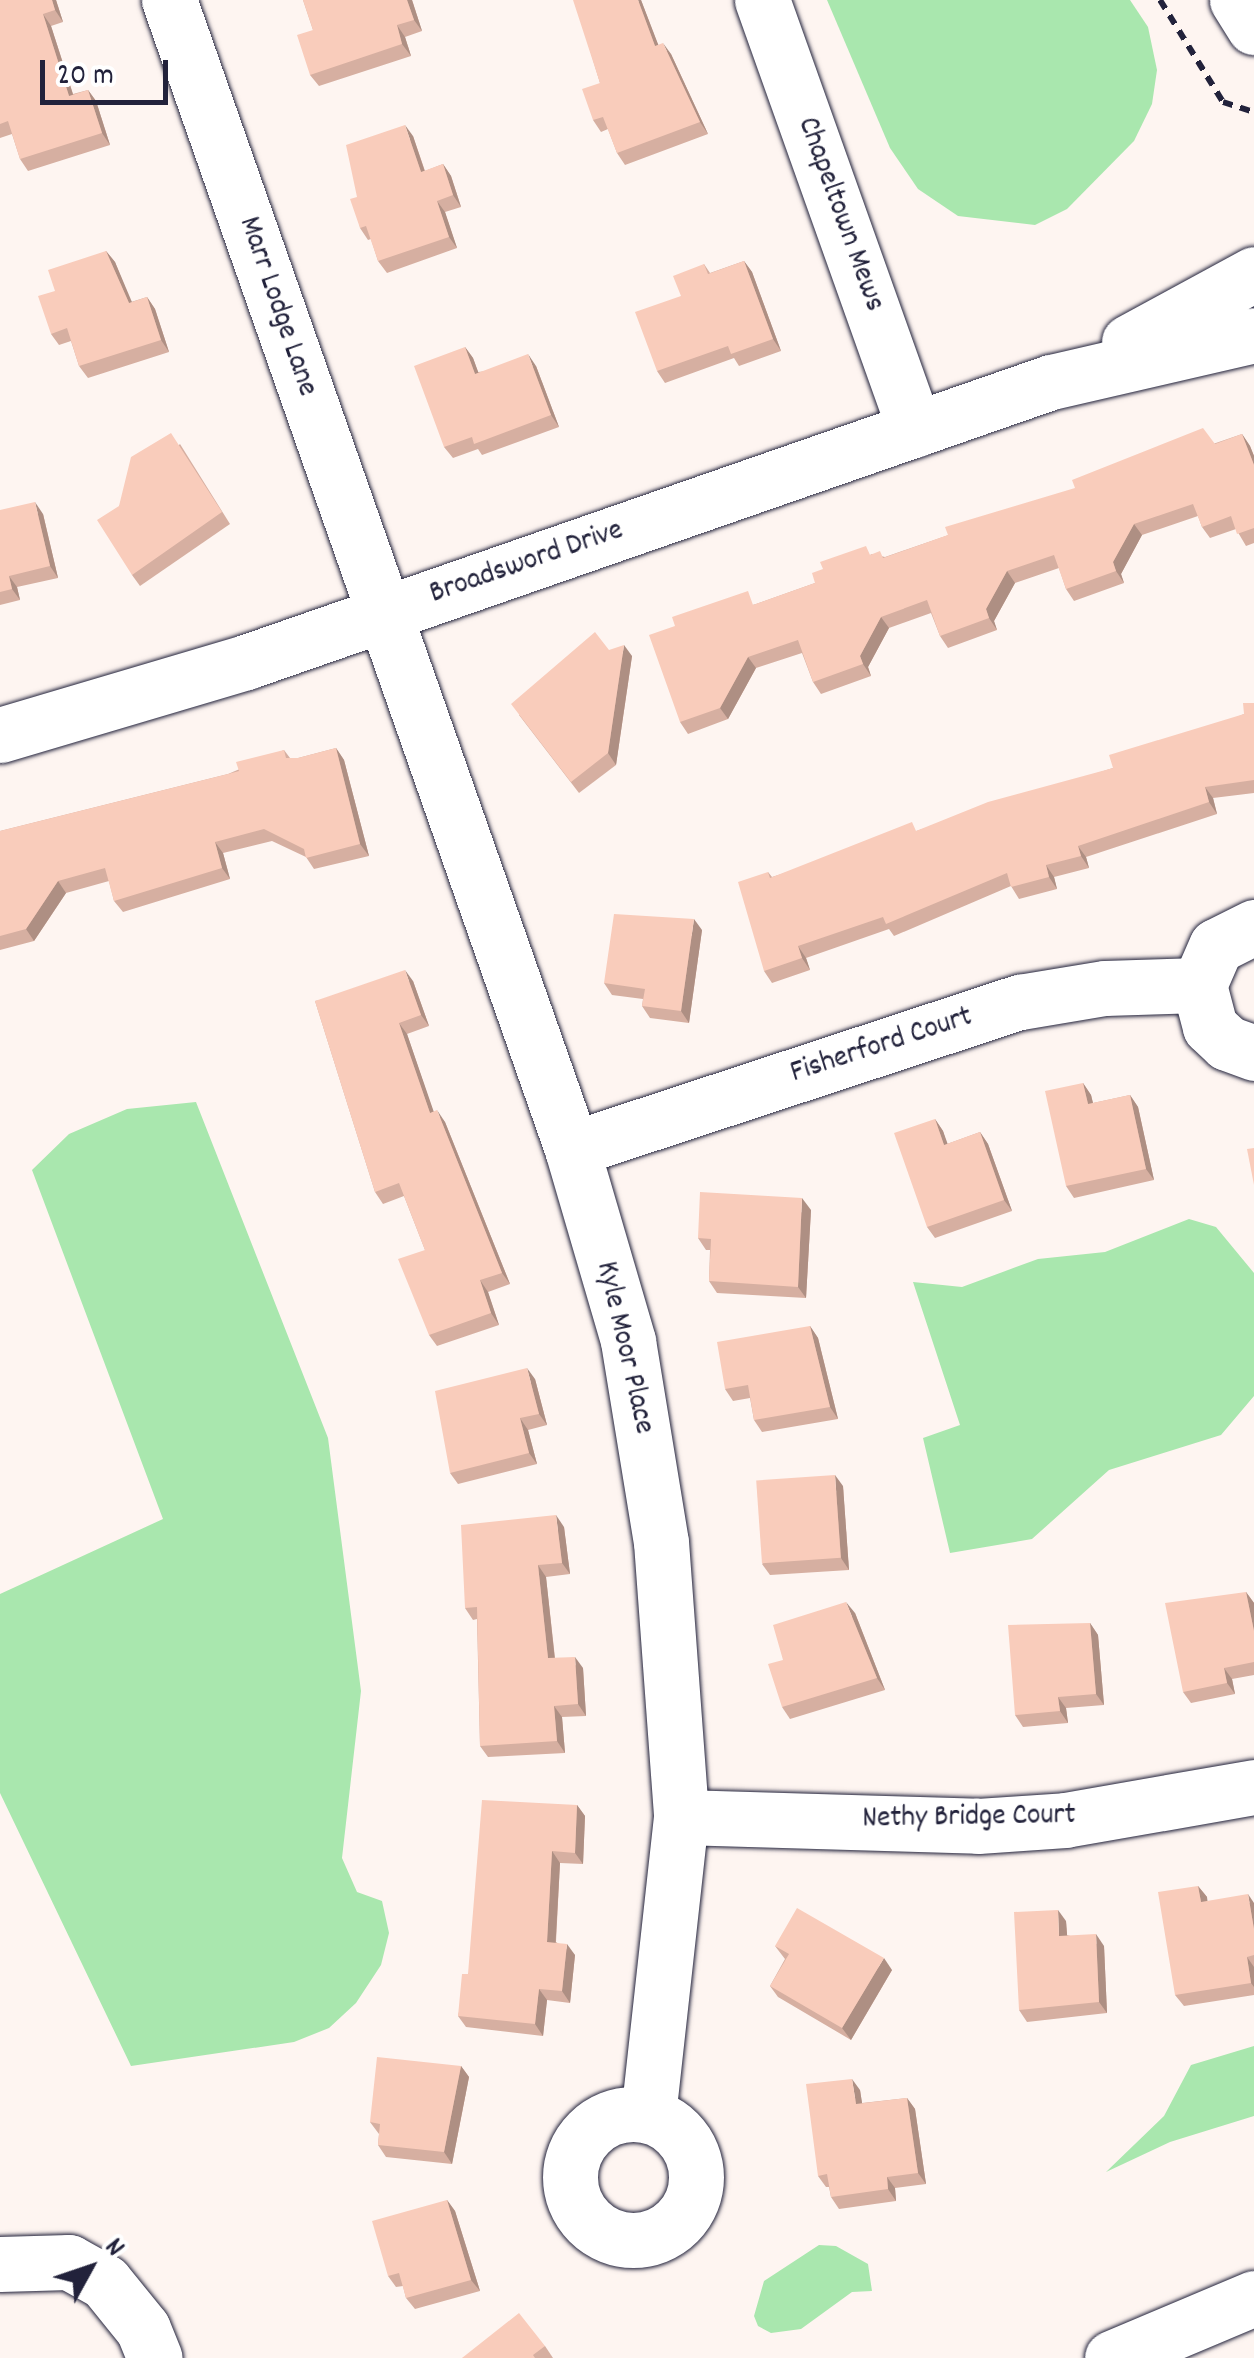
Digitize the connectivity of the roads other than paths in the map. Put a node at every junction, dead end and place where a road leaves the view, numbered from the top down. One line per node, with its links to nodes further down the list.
1 (169, 0): 9 (street, Marr Lodge Lane)
2 (762, 0): 8 (street, Chapeltown Mews)
3 (1236, 0): 4 (street)
4 (1254, 27)
5 (1254, 274): 7 (street, Broadsword Drive)
6 (1254, 335): 7 (street, Broadsword Drive)
7 (1051, 382): 8 (street, Broadsword Drive)
8 (915, 430): 9 (street, Broadsword Drive)
9 (383, 614): 10 (street, Broadsword Drive); 14 (street, Kyle Moor Place)
10 (0, 735)
11 (1254, 927): 12 (street)
12 (1199, 985): 13 (street); 14 (street, Fisherford Court)
13 (1254, 1053)
14 (572, 1149): 16 (street, Kyle Moor Place)
15 (1254, 1787): 16 (street, Nethy Bridge Court)
16 (681, 1817): 17 (street, Kyle Moor Place)
17 (648, 2114)
18 (0, 2264): 20 (street)
19 (1254, 2298): 21 (street)
20 (155, 2358)
21 (1112, 2358)

